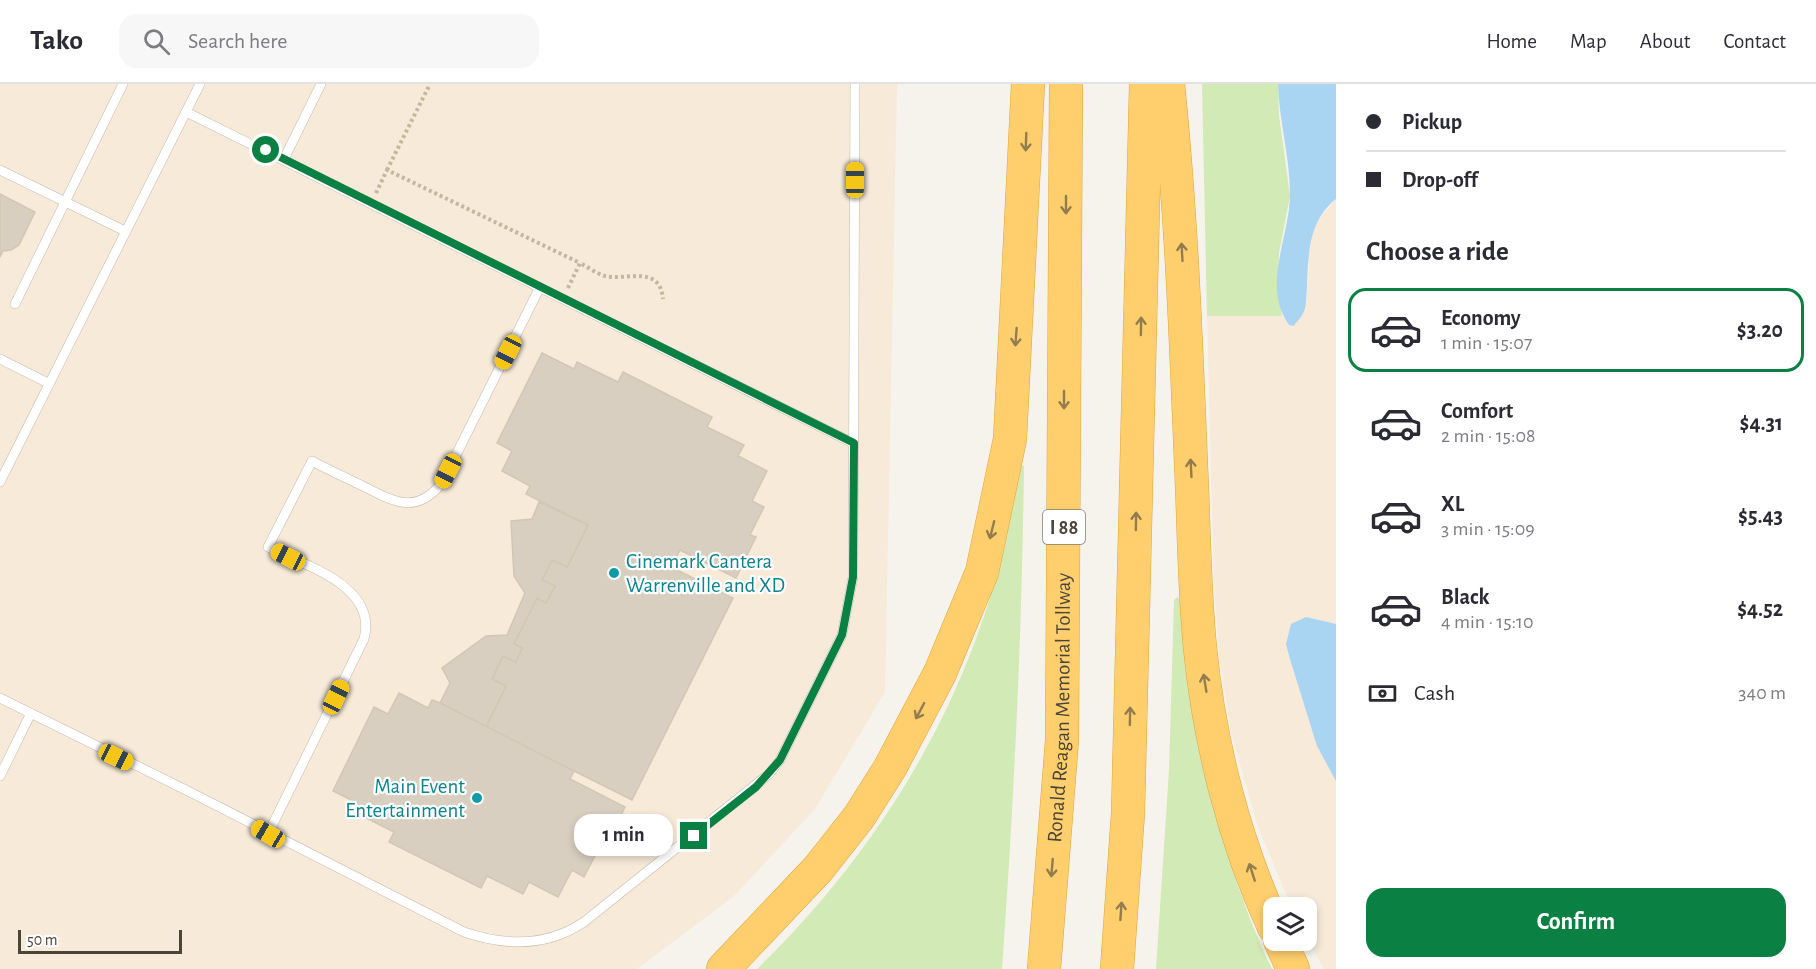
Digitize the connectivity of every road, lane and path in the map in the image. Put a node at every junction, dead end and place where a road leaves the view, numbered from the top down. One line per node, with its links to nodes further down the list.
1 (123, 84): 14 (lane)
2 (200, 84): 10 (lane)
3 (321, 84): 11 (lane)
4 (430, 84): 13 (path)
5 (855, 84): 24 (lane)
6 (1028, 84): 32 (highway, one-way to 32)
7 (1066, 84): 33 (highway, Ronald Reagan Memorial Tollway / I 88, one-way to 33)
8 (1146, 84): 34 (highway, one-way to 8)
9 (1168, 84): 30 (highway, one-way to 9)
10 (186, 112): 11 (lane); 16 (lane)
11 (284, 159): 15 (lane)
12 (0, 170): 14 (lane)
13 (387, 170): 15 (path); 17 (path)
14 (67, 201): 16 (lane); 21 (lane)
15 (371, 203): 18 (lane)
16 (125, 231): 23 (lane)
17 (580, 263): 19 (path); 20 (path)
18 (540, 289): 20 (lane); 29 (lane)
19 (663, 299)
20 (563, 300): 24 (lane)
21 (15, 304)
22 (0, 359): 23 (lane)
23 (48, 383): 25 (lane)
24 (854, 443): 29 (lane)
25 (0, 482)
26 (0, 698): 27 (lane)
27 (30, 715): 28 (lane); 29 (lane)
28 (0, 776)
29 (268, 834)
30 (1263, 904)
31 (1285, 951): 35 (highway)
32 (723, 969)
33 (1044, 969)
34 (1117, 969)
35 (1293, 969)

